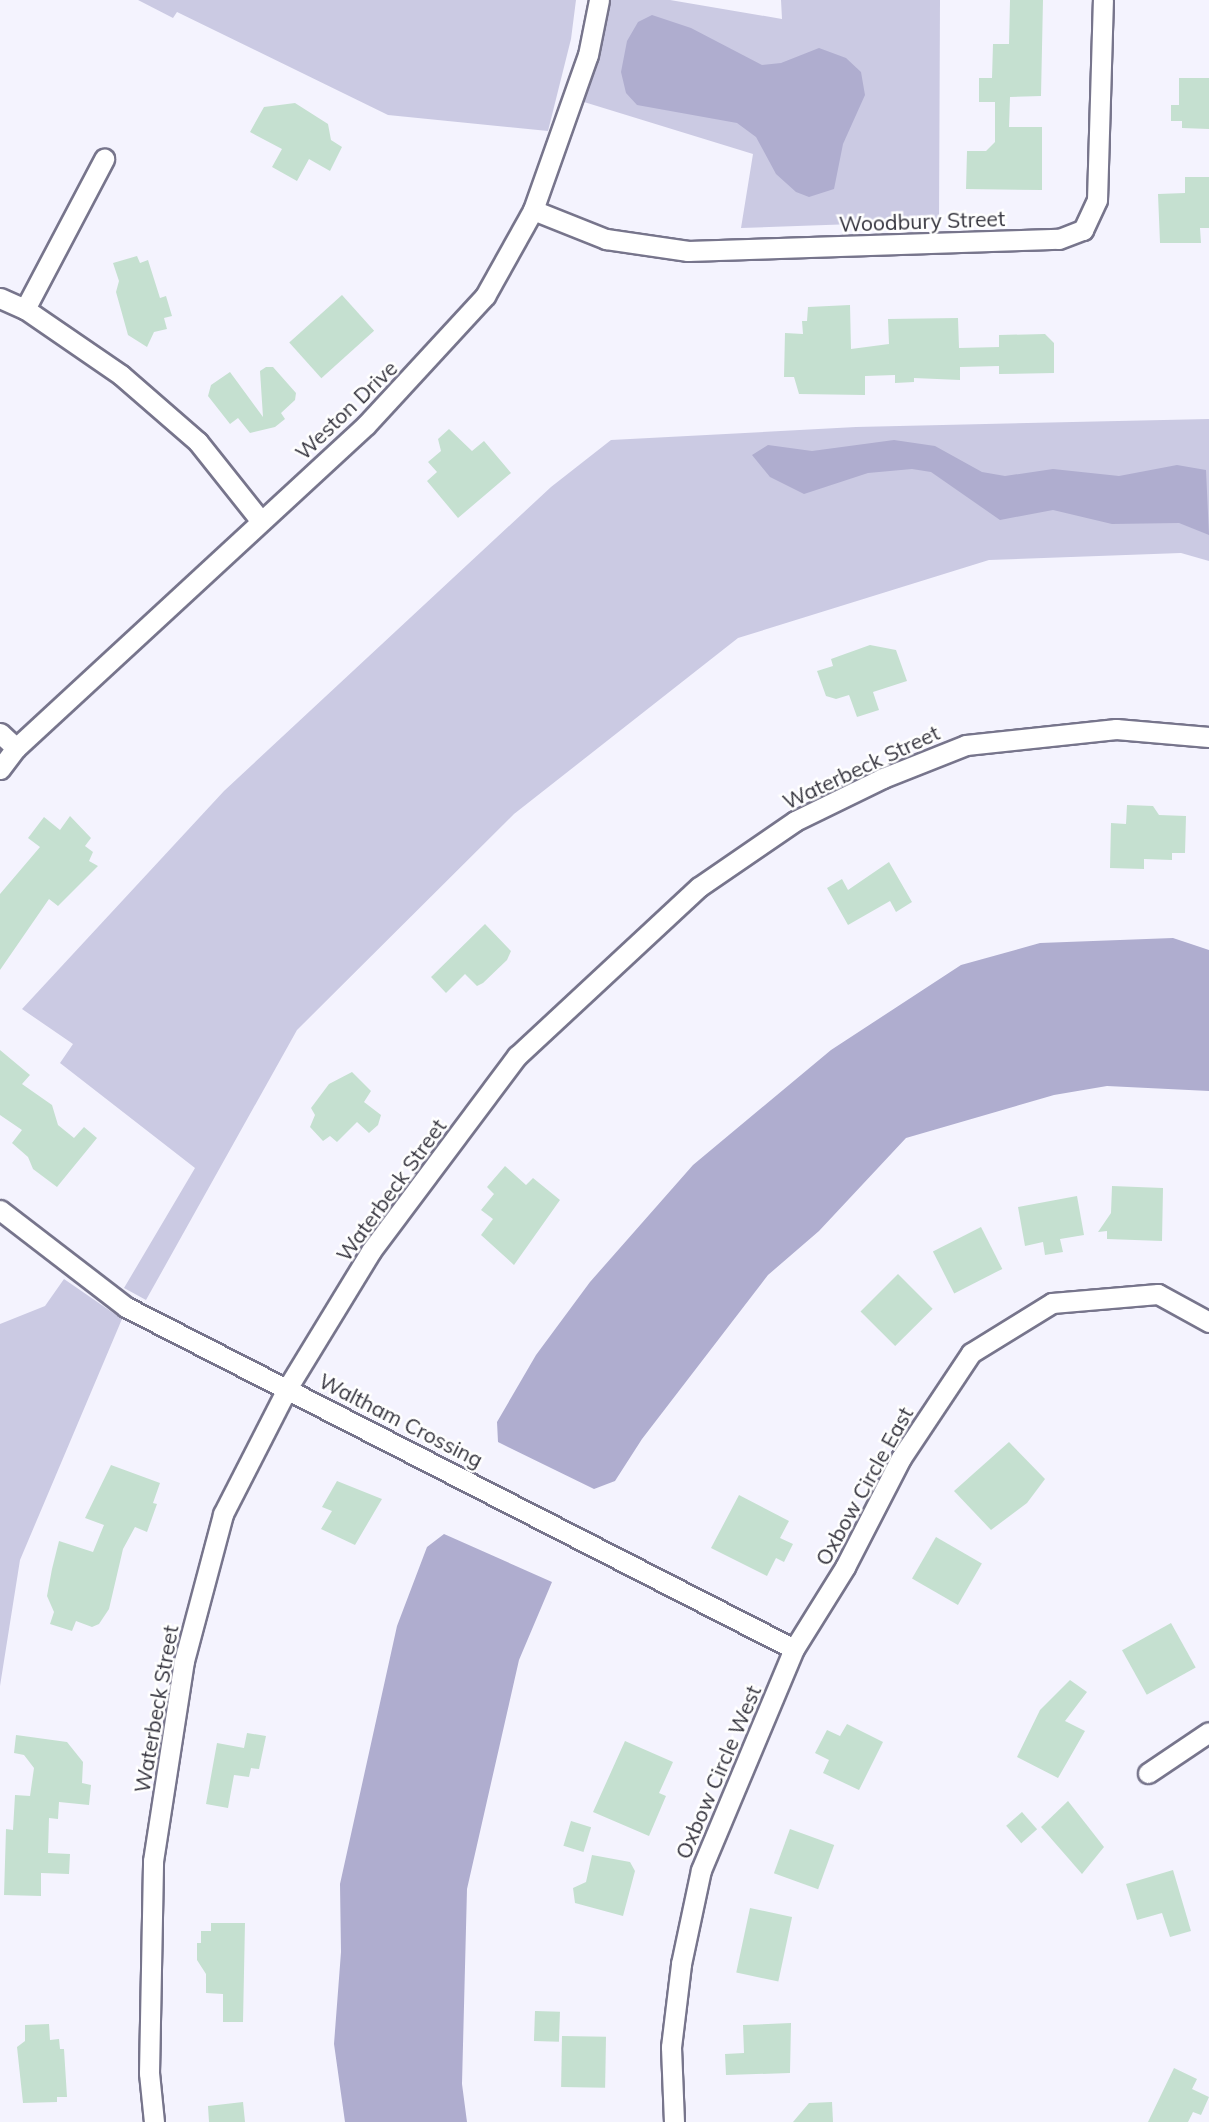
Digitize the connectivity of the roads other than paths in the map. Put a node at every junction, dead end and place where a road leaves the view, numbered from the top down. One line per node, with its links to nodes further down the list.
1 (599, 0): 4 (street, Weston Drive)
2 (1103, 0): 4 (street, Woodbury Street)
3 (104, 159): 6 (street)
4 (533, 210): 7 (street, Weston Drive)
5 (0, 298): 6 (street)
6 (24, 309): 7 (street)
7 (260, 520): 10 (street, Weston Drive)
8 (0, 733): 10 (street)
9 (1209, 737): 14 (street, Waterbeck Street)
10 (16, 748): 11 (street, Weston Drive)
11 (0, 769)
12 (0, 1210): 14 (street, Waltham Crossing)
13 (1209, 1322): 15 (street, Oxbow Circle East)
14 (288, 1387): 15 (street, Waltham Crossing); 18 (street, Waterbeck Street)
15 (794, 1649): 19 (street, Oxbow Circle West)
16 (1209, 1732): 17 (street)
17 (1148, 1773)
18 (154, 2122)
19 (674, 2122)

